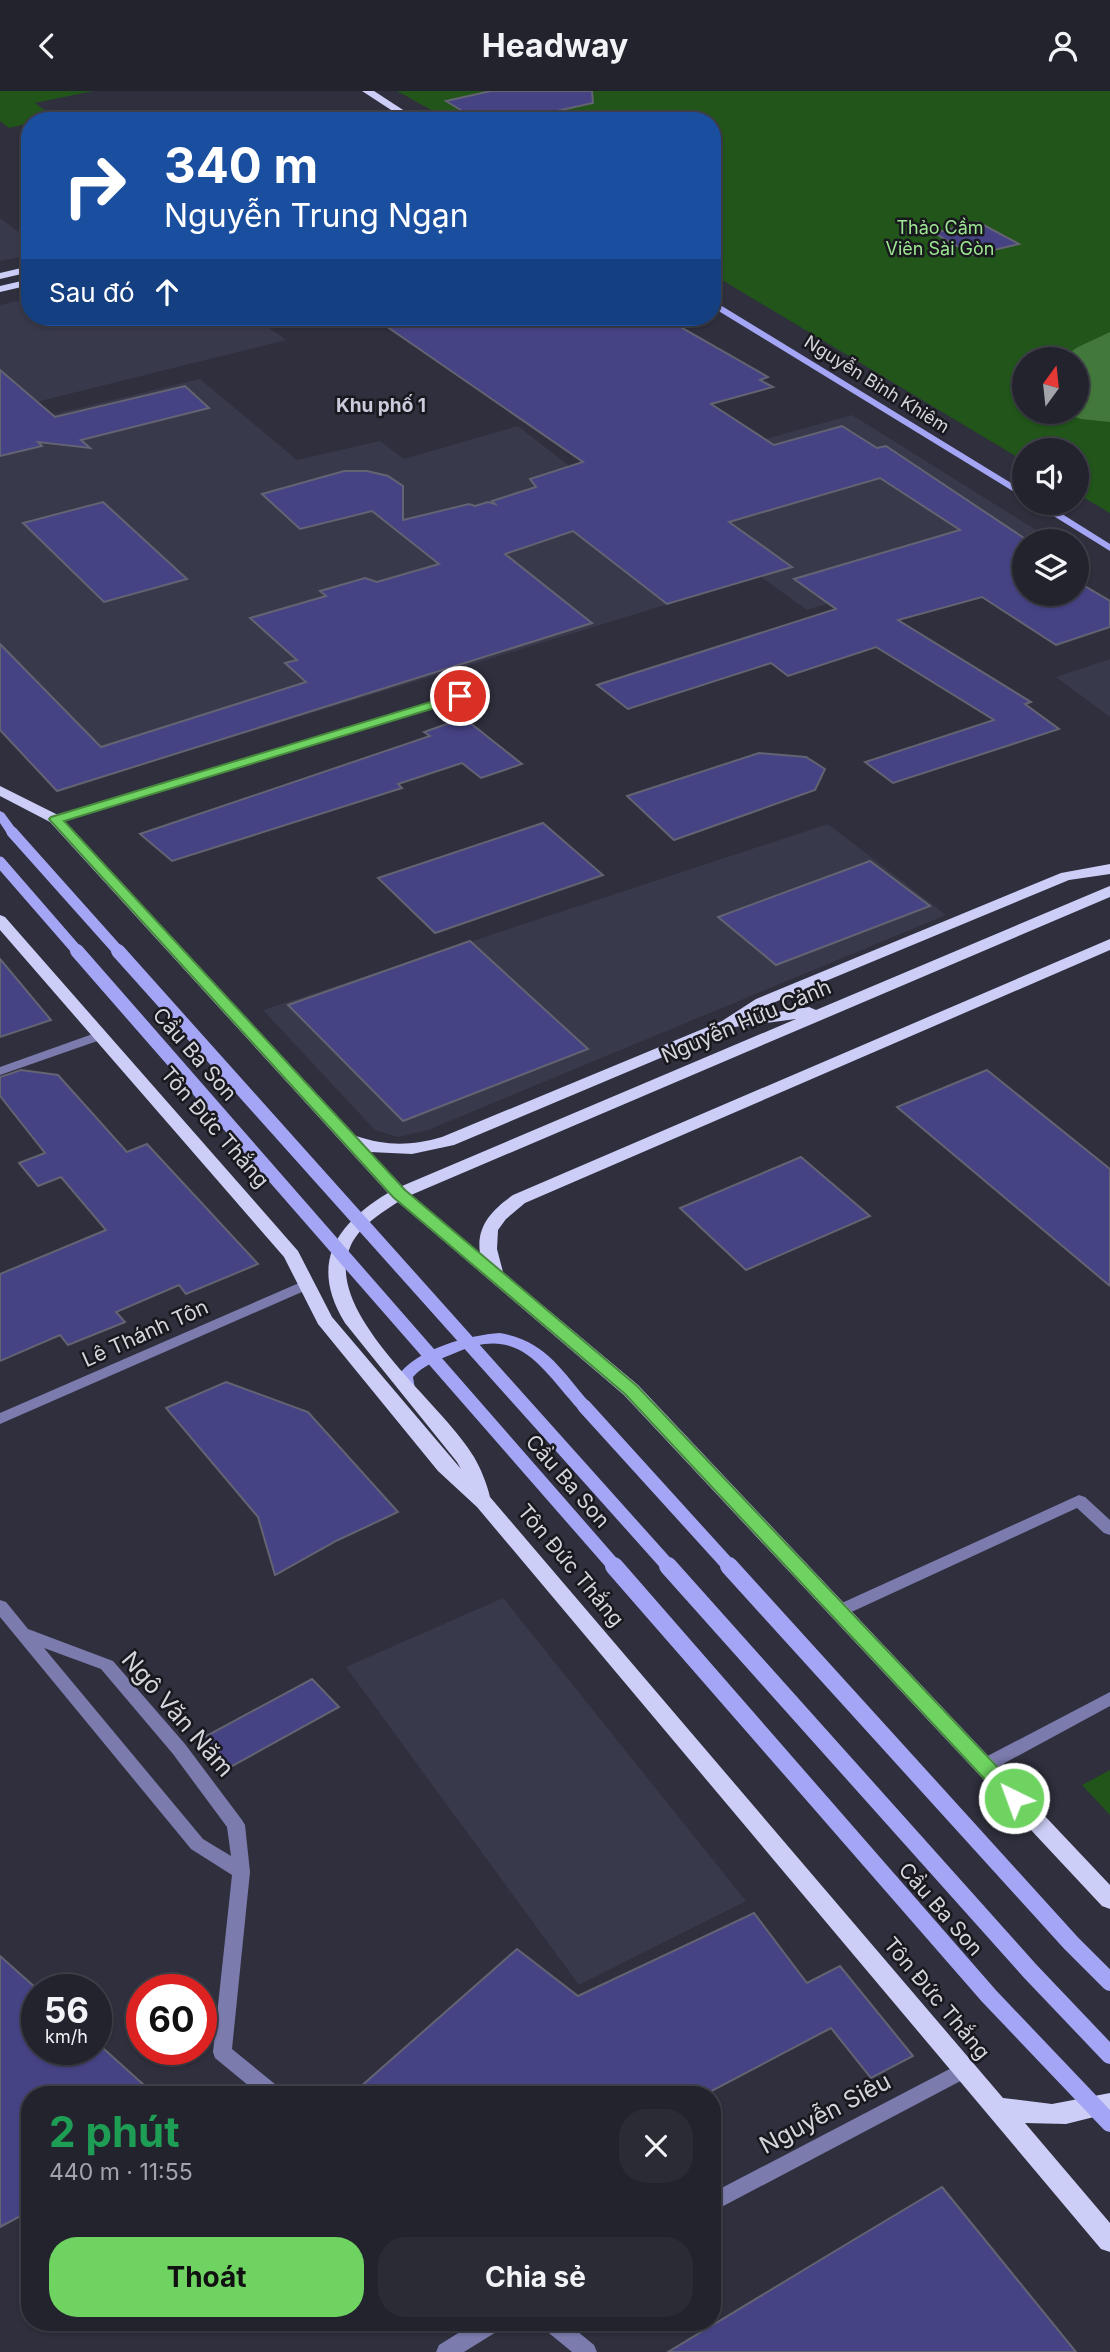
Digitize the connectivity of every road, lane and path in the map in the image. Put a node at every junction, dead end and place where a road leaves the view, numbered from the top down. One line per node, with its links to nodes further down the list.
1 (367, 91): 2 (main road)
2 (401, 112)
3 (21, 271): 4 (main road)
4 (0, 276)
5 (21, 284): 6 (main road)
6 (0, 289)
7 (721, 309): 8 (main road, Nguyễn Bỉnh Khiêm)
8 (1012, 488)
9 (1057, 515): 10 (main road)
10 (1110, 548)
11 (460, 696): 14 (street)
12 (0, 790): 14 (main road)
13 (0, 815): 40 (main road, Cầu Ba Son, bridge)
14 (55, 819): 24 (main road)
15 (0, 862): 45 (main road, Cầu Ba Son, bridge)
16 (1110, 869): 21 (main road)
17 (1110, 891): 20 (main road, Nguyễn Hữu Cảnh)
18 (0, 920): 22 (main road, Tôn Đức Thắng)
19 (1110, 944): 26 (main road)
20 (836, 1007): 21 (main road); 25 (main road, Nguyễn Hữu Cảnh)
21 (728, 1024): 24 (main road)
22 (101, 1035): 23 (street); 27 (main road, Tôn Đức Thắng)
23 (0, 1071)
24 (347, 1138): 25 (main road)
25 (399, 1194): 26 (main road); 28 (main road, Nguyễn Hữu Cảnh)
26 (494, 1273): 33 (main road)
27 (306, 1285): 29 (street, Lê Thánh Tôn); 30 (main road, Tôn Đức Thắng)
28 (408, 1389): 30 (main road, Nguyễn Hữu Cảnh); 39 (main road, bridge)
29 (0, 1419)
30 (484, 1502): 41 (main road, Tôn Đức Thắng)
31 (1110, 1529): 33 (street)
32 (0, 1606): 34 (street, Ngô Văn Năm)
33 (839, 1611): 36 (main road)
34 (25, 1634): 37 (street, Ngô Văn Năm); 37 (street, Ngô Văn Năm)
35 (1110, 1698): 36 (street)
36 (984, 1766): 38 (main road)
37 (241, 1872): 42 (street, Ngô Văn Năm)
38 (1110, 1900)
39 (1110, 1982)
40 (1110, 2055)
41 (963, 2070): 44 (main road, Tôn Đức Thắng); 46 (street, Nguyễn Siêu)
42 (263, 2086)
43 (1110, 2103): 44 (main road)
44 (995, 2106): 47 (main road, Tôn Đức Thắng)
45 (1110, 2123)
46 (721, 2198)
47 (1110, 2241)
48 (480, 2331): 50 (street)
49 (562, 2331): 51 (street)
50 (446, 2352)
51 (587, 2352)

